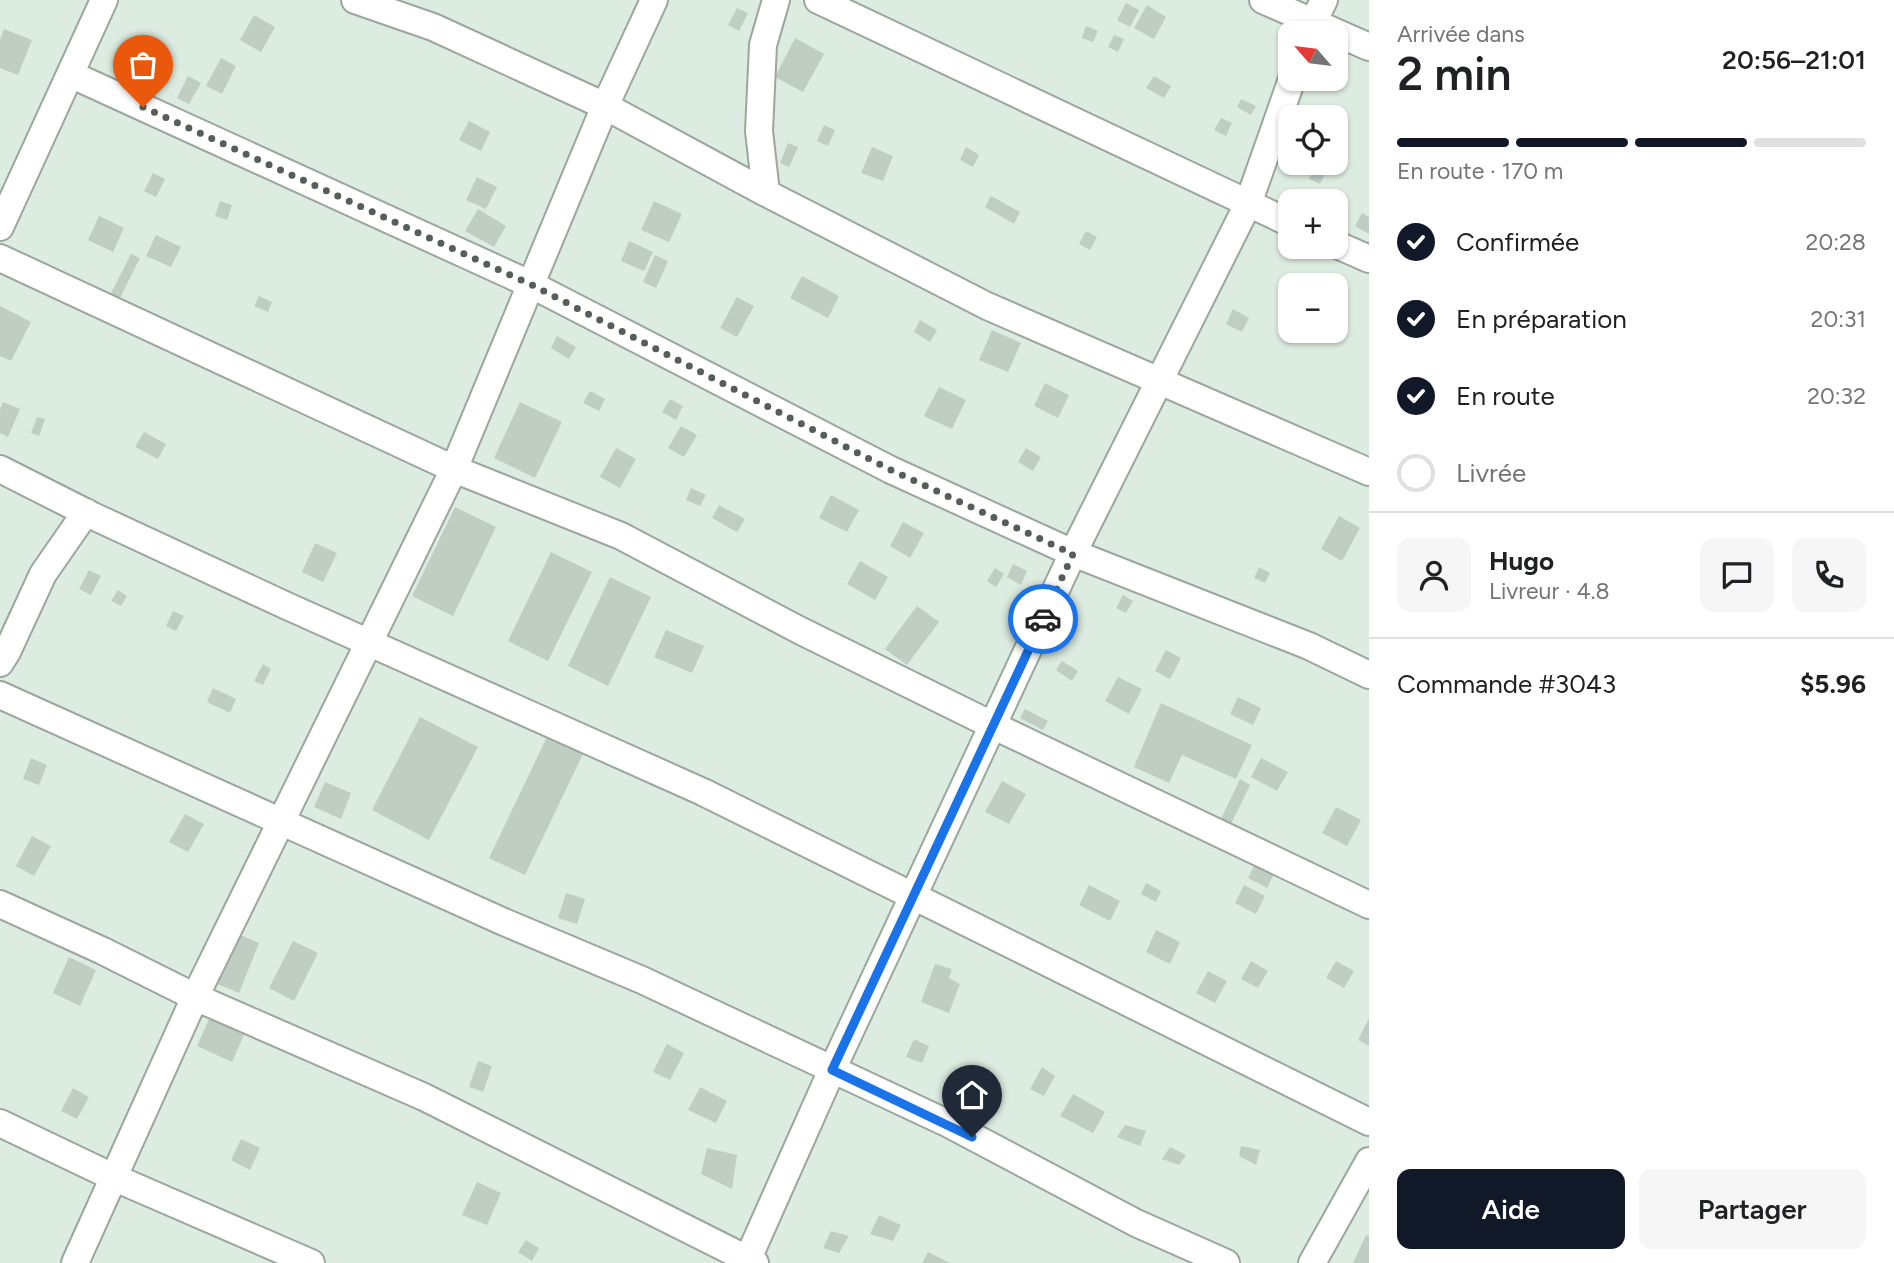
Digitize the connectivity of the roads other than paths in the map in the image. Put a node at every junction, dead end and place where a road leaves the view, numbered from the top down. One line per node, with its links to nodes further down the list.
1 (104, 0): 9 (street)
2 (355, 0): 11 (street)
3 (654, 0): 11 (street)
4 (776, 0): 12 (street)
5 (818, 0): 13 (street)
6 (1263, 0): 7 (street)
7 (1315, 18): 8 (street)
8 (1369, 47)
9 (70, 74): 15 (street); 19 (street)
10 (1288, 91): 13 (street)
11 (605, 106): 12 (street); 19 (street)
12 (766, 193): 20 (street)
13 (1248, 204): 14 (street); 20 (street)
14 (1278, 218)
15 (0, 227)
16 (1348, 250): 18 (street)
17 (0, 258): 22 (street)
18 (1369, 259)
19 (530, 284): 22 (street); 25 (street)
20 (1160, 382): 23 (street); 25 (street)
21 (0, 469): 24 (street)
22 (454, 470): 26 (street); 30 (street)
23 (1369, 472)
24 (86, 512): 26 (street); 27 (street)
25 (1073, 554): 28 (street); 30 (street)
26 (368, 642): 31 (street); 32 (street)
27 (0, 663)
28 (1369, 675)
29 (0, 695): 31 (street)
30 (992, 725): 32 (street); 34 (street)
31 (281, 821): 35 (street); 36 (street)
32 (913, 896): 36 (street); 37 (street)
33 (0, 904): 35 (street)
34 (1369, 905)
35 (195, 997): 40 (street); 41 (street)
36 (832, 1070): 41 (street); 44 (street)
37 (1369, 1122)
38 (0, 1123): 40 (street)
39 (1369, 1160): 45 (street)
40 (115, 1178): 42 (street); 43 (street)
41 (750, 1262)
42 (75, 1263)
43 (310, 1263)
44 (1226, 1263)
45 (1312, 1263)

